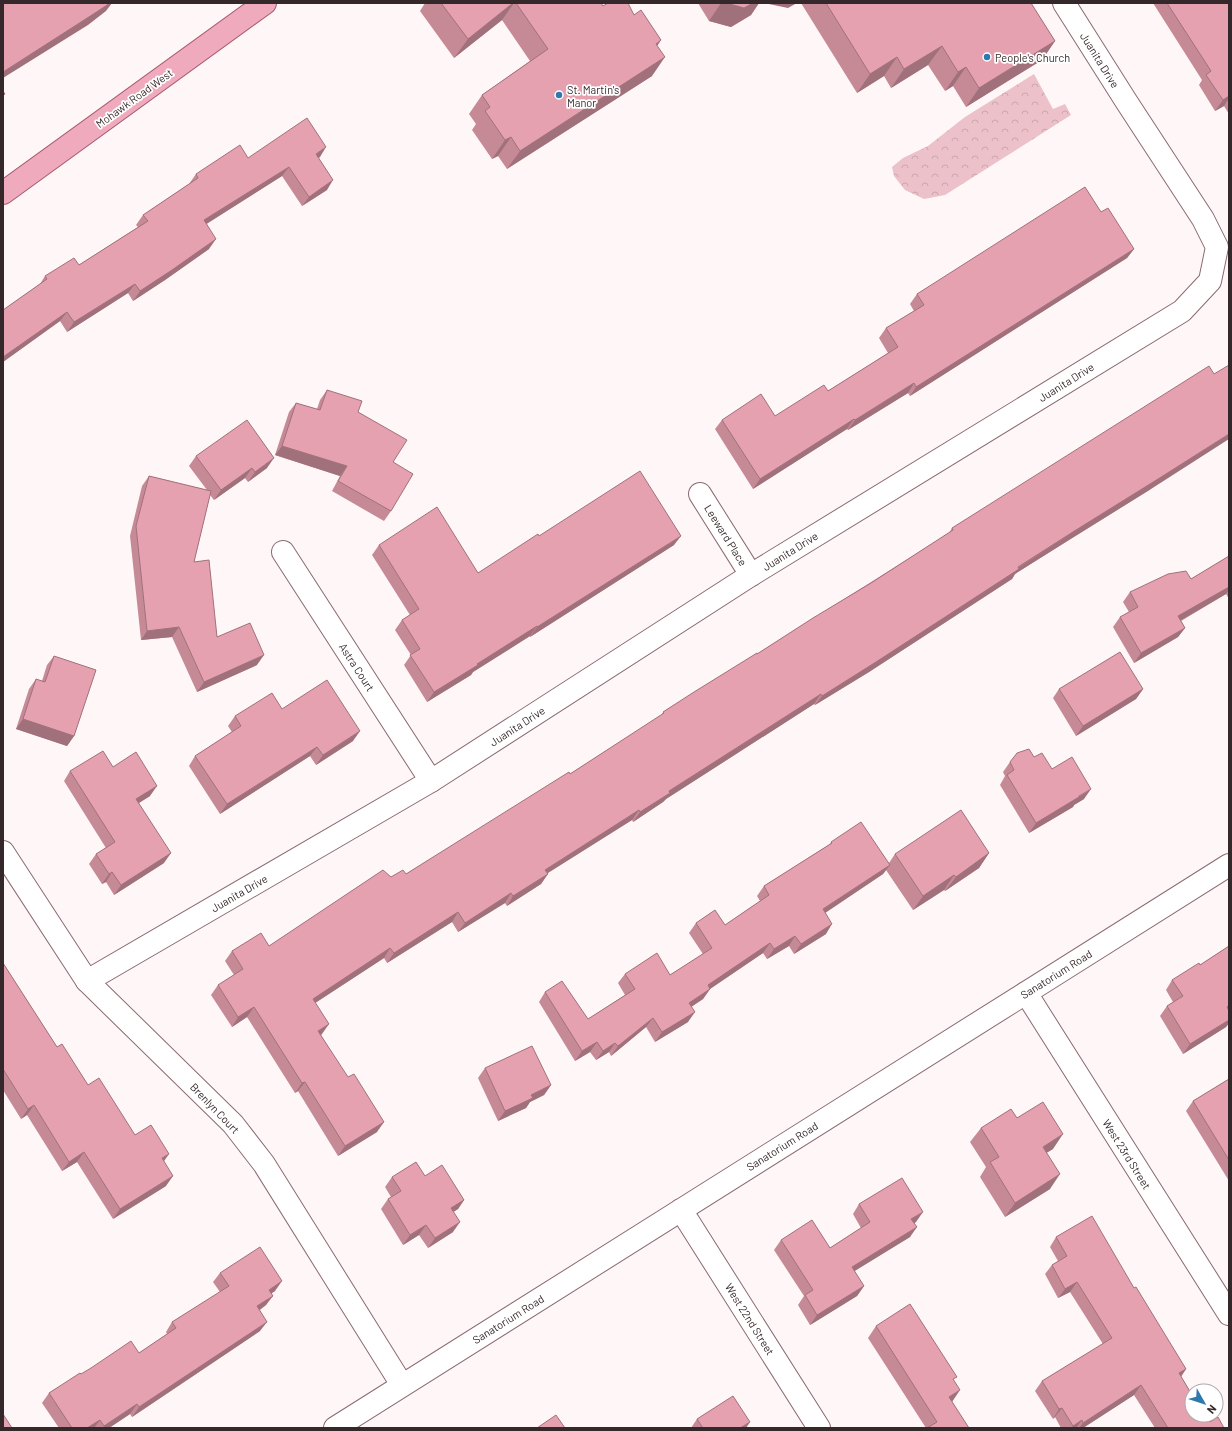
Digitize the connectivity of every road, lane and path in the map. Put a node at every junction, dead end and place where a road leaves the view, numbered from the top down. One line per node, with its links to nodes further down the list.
1 (265, 3): 3 (main road, Mohawk Road West)
2 (1064, 3): 6 (street, Juanita Drive)
3 (3, 193)
4 (700, 494): 6 (street, Leeward Place)
5 (282, 552): 7 (street, Astra Court)
6 (751, 575): 7 (street, Juanita Drive)
7 (431, 781): 10 (street, Juanita Drive)
8 (3, 852): 10 (street, Brenlyn Court)
9 (1229, 865): 11 (street, Sanatorium Road)
10 (88, 981): 14 (street, Brenlyn Court)
11 (1026, 993): 12 (street, Sanatorium Road); 13 (street, West 23rd Street)
12 (680, 1210): 14 (street, Sanatorium Road); 16 (street, West 22nd Street)
13 (1229, 1314)
14 (402, 1385): 15 (street, Sanatorium Road)
15 (334, 1428)
16 (819, 1428)

